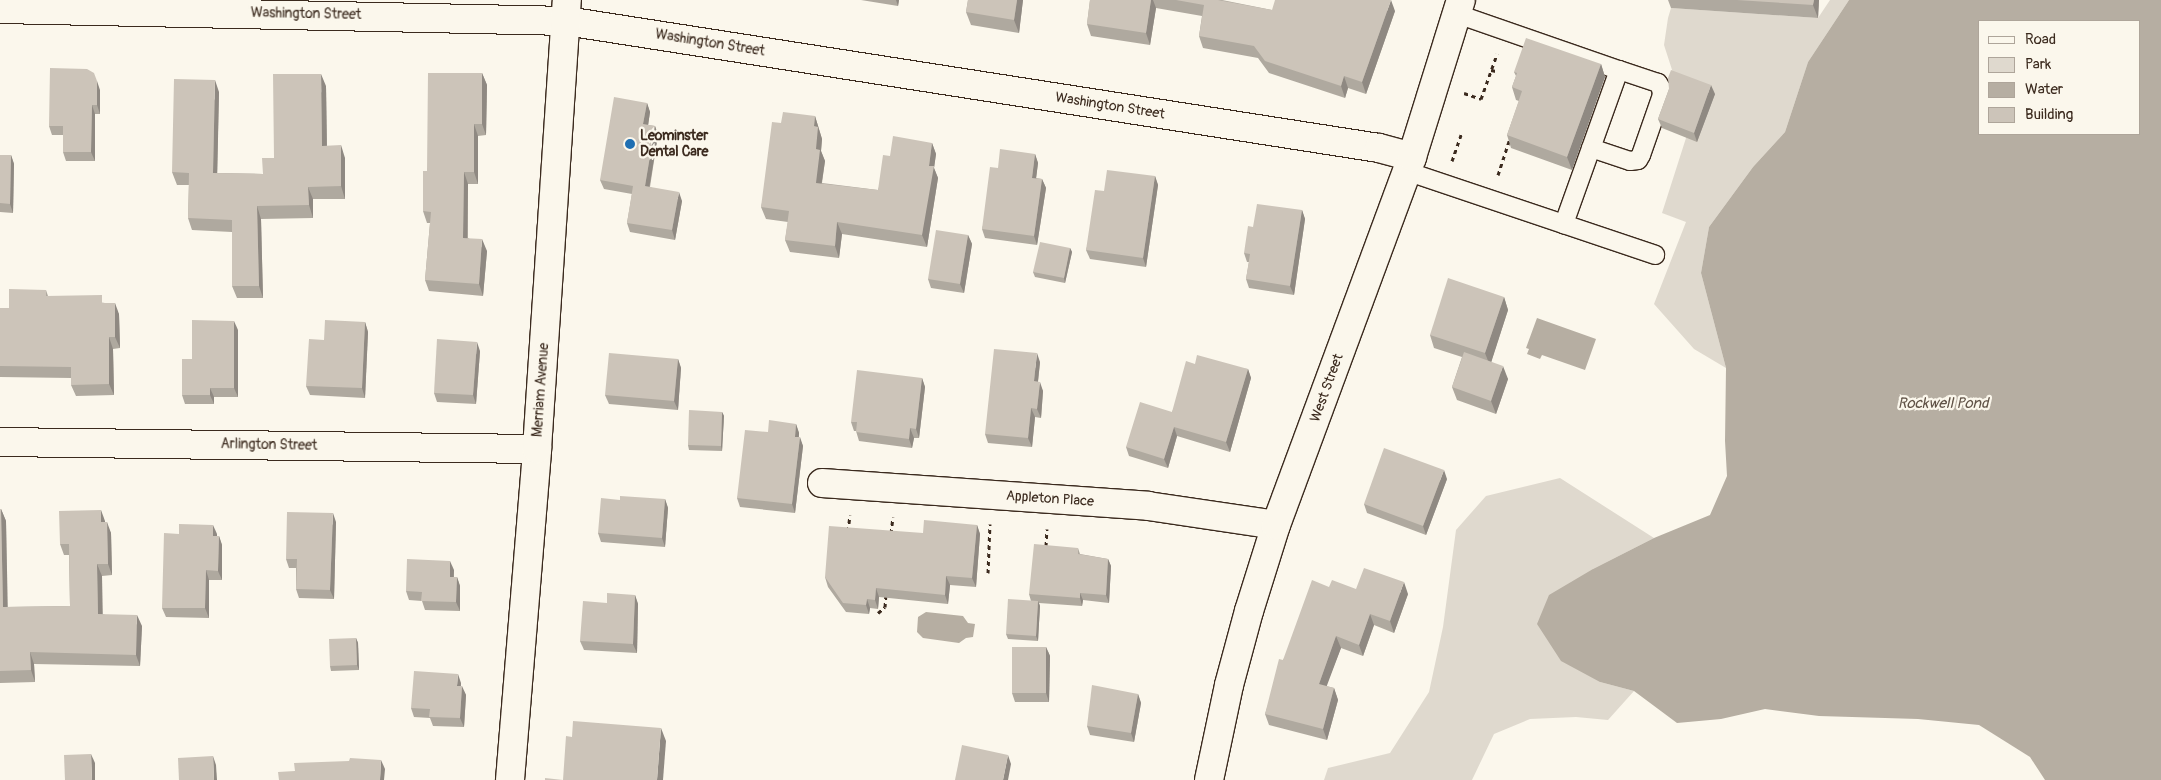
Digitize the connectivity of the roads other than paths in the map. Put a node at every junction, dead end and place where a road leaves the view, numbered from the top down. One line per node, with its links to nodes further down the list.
1 (1459, 7): 4 (lane); 6 (street, West Street)
2 (0, 9): 3 (street, Washington Street)
3 (567, 10): 6 (street, Washington Street); 10 (street, Merriam Avenue)
4 (1620, 70): 5 (lane); 5 (lane)
5 (1591, 148): 7 (lane)
6 (1409, 164): 7 (lane); 12 (street, West Street)
7 (1564, 224): 8 (lane)
8 (1655, 255)
9 (0, 442): 10 (street, Arlington Street)
10 (537, 449): 13 (street, Merriam Avenue)
11 (822, 483): 12 (street, Appleton Place)
12 (1276, 525): 14 (street, West Street)
13 (510, 780)
14 (1209, 780)

